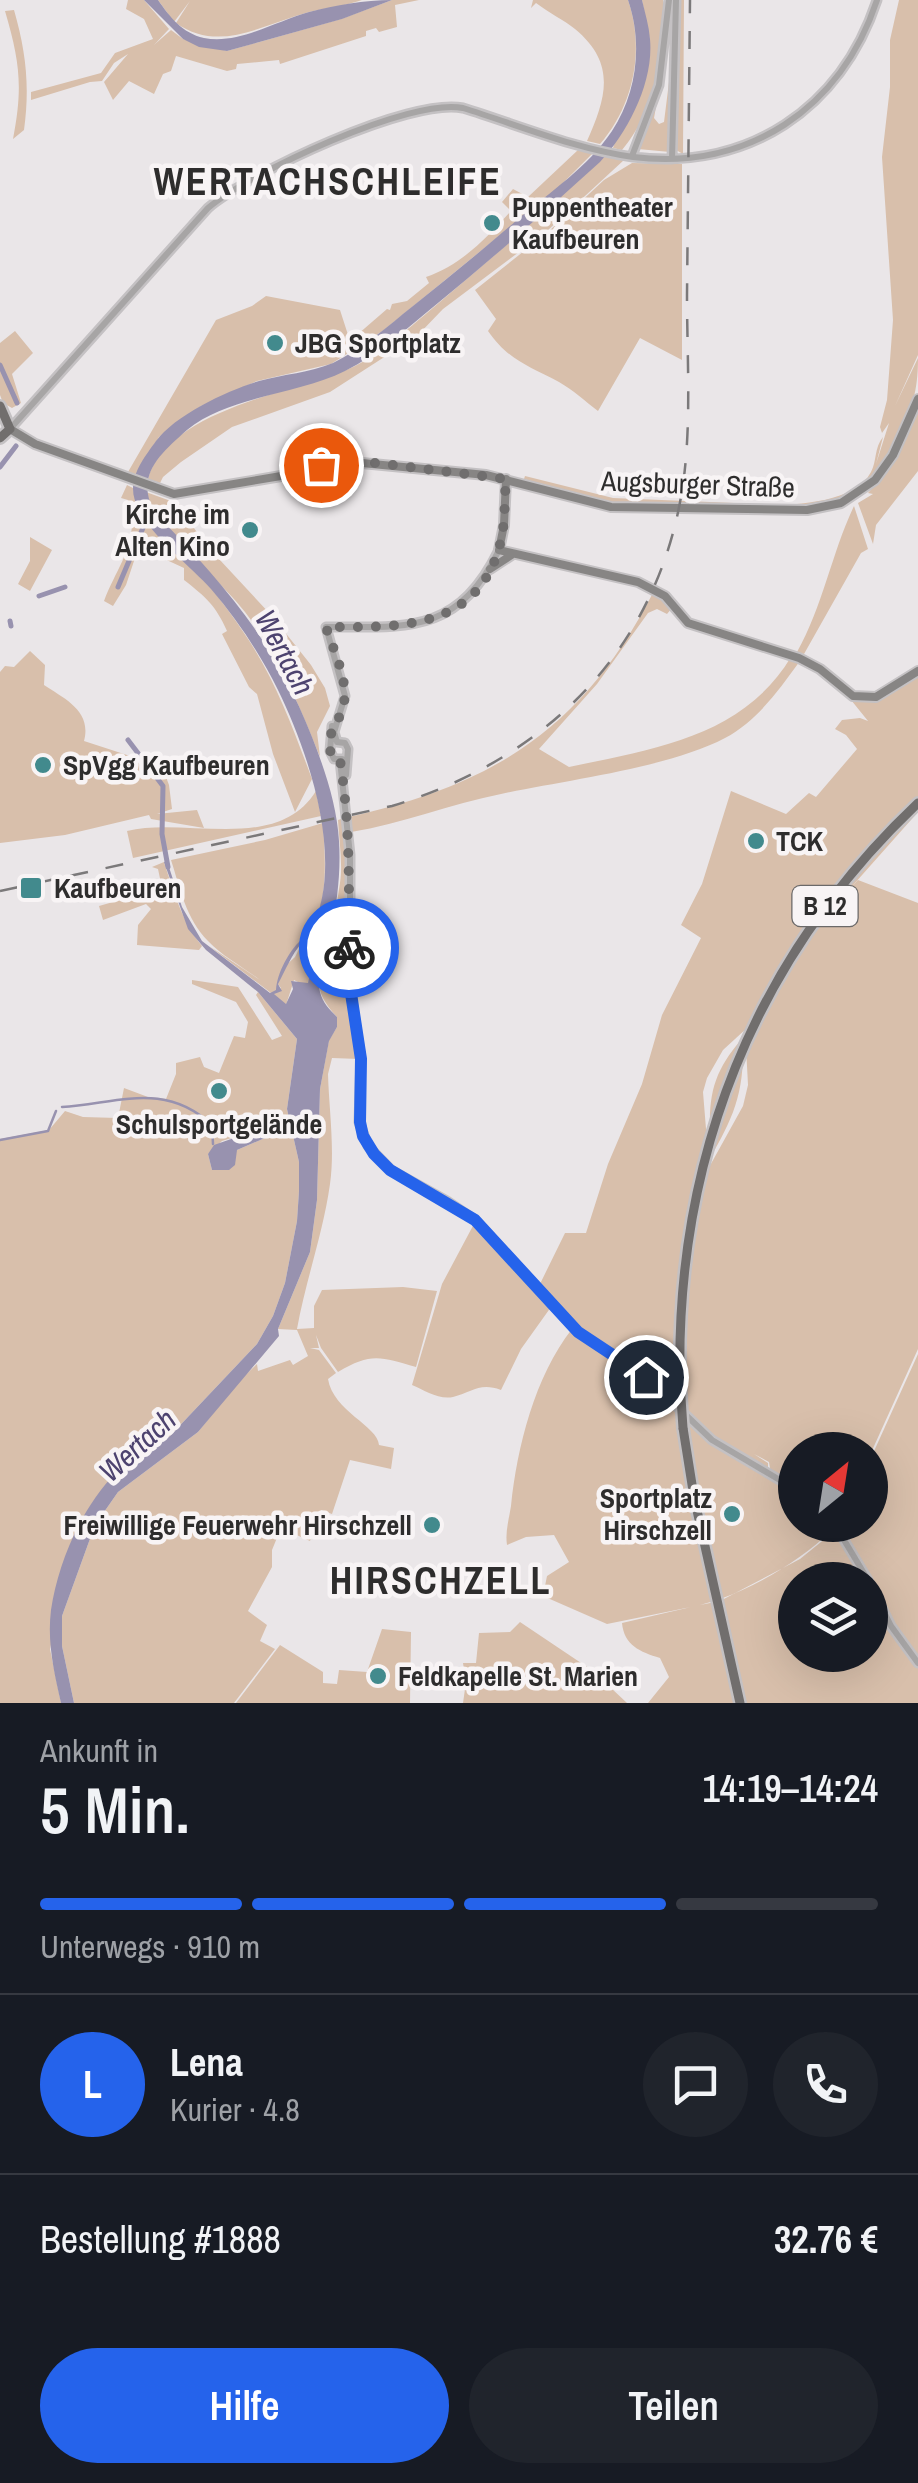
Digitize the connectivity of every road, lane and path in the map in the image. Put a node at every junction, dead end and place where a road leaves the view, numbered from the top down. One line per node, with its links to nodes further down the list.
1 (672, 0): 3 (street); 4 (street)
2 (877, 0): 4 (street)
3 (632, 156): 4 (street); 7 (street)
4 (672, 159)
5 (918, 399): 9 (main road, Augsburger Straße)
6 (0, 406): 7 (street); 8 (main road)
7 (25, 410): 8 (street)
8 (4, 430): 9 (main road, Augsburger Straße)
9 (506, 479): 10 (main road)
10 (502, 535): 11 (main road); 12 (main road)
11 (499, 550): 12 (main road); 13 (street)
12 (515, 554): 13 (main road); 14 (main road)
13 (490, 569): 15 (street)
14 (918, 670)
15 (334, 744): 16 (street); 16 (street)
16 (343, 764): 18 (street)
17 (918, 803): 21 (main road, B 12, bridge)
18 (778, 1479)
19 (888, 1622): 20 (street)
20 (918, 1663)
21 (740, 1703)

